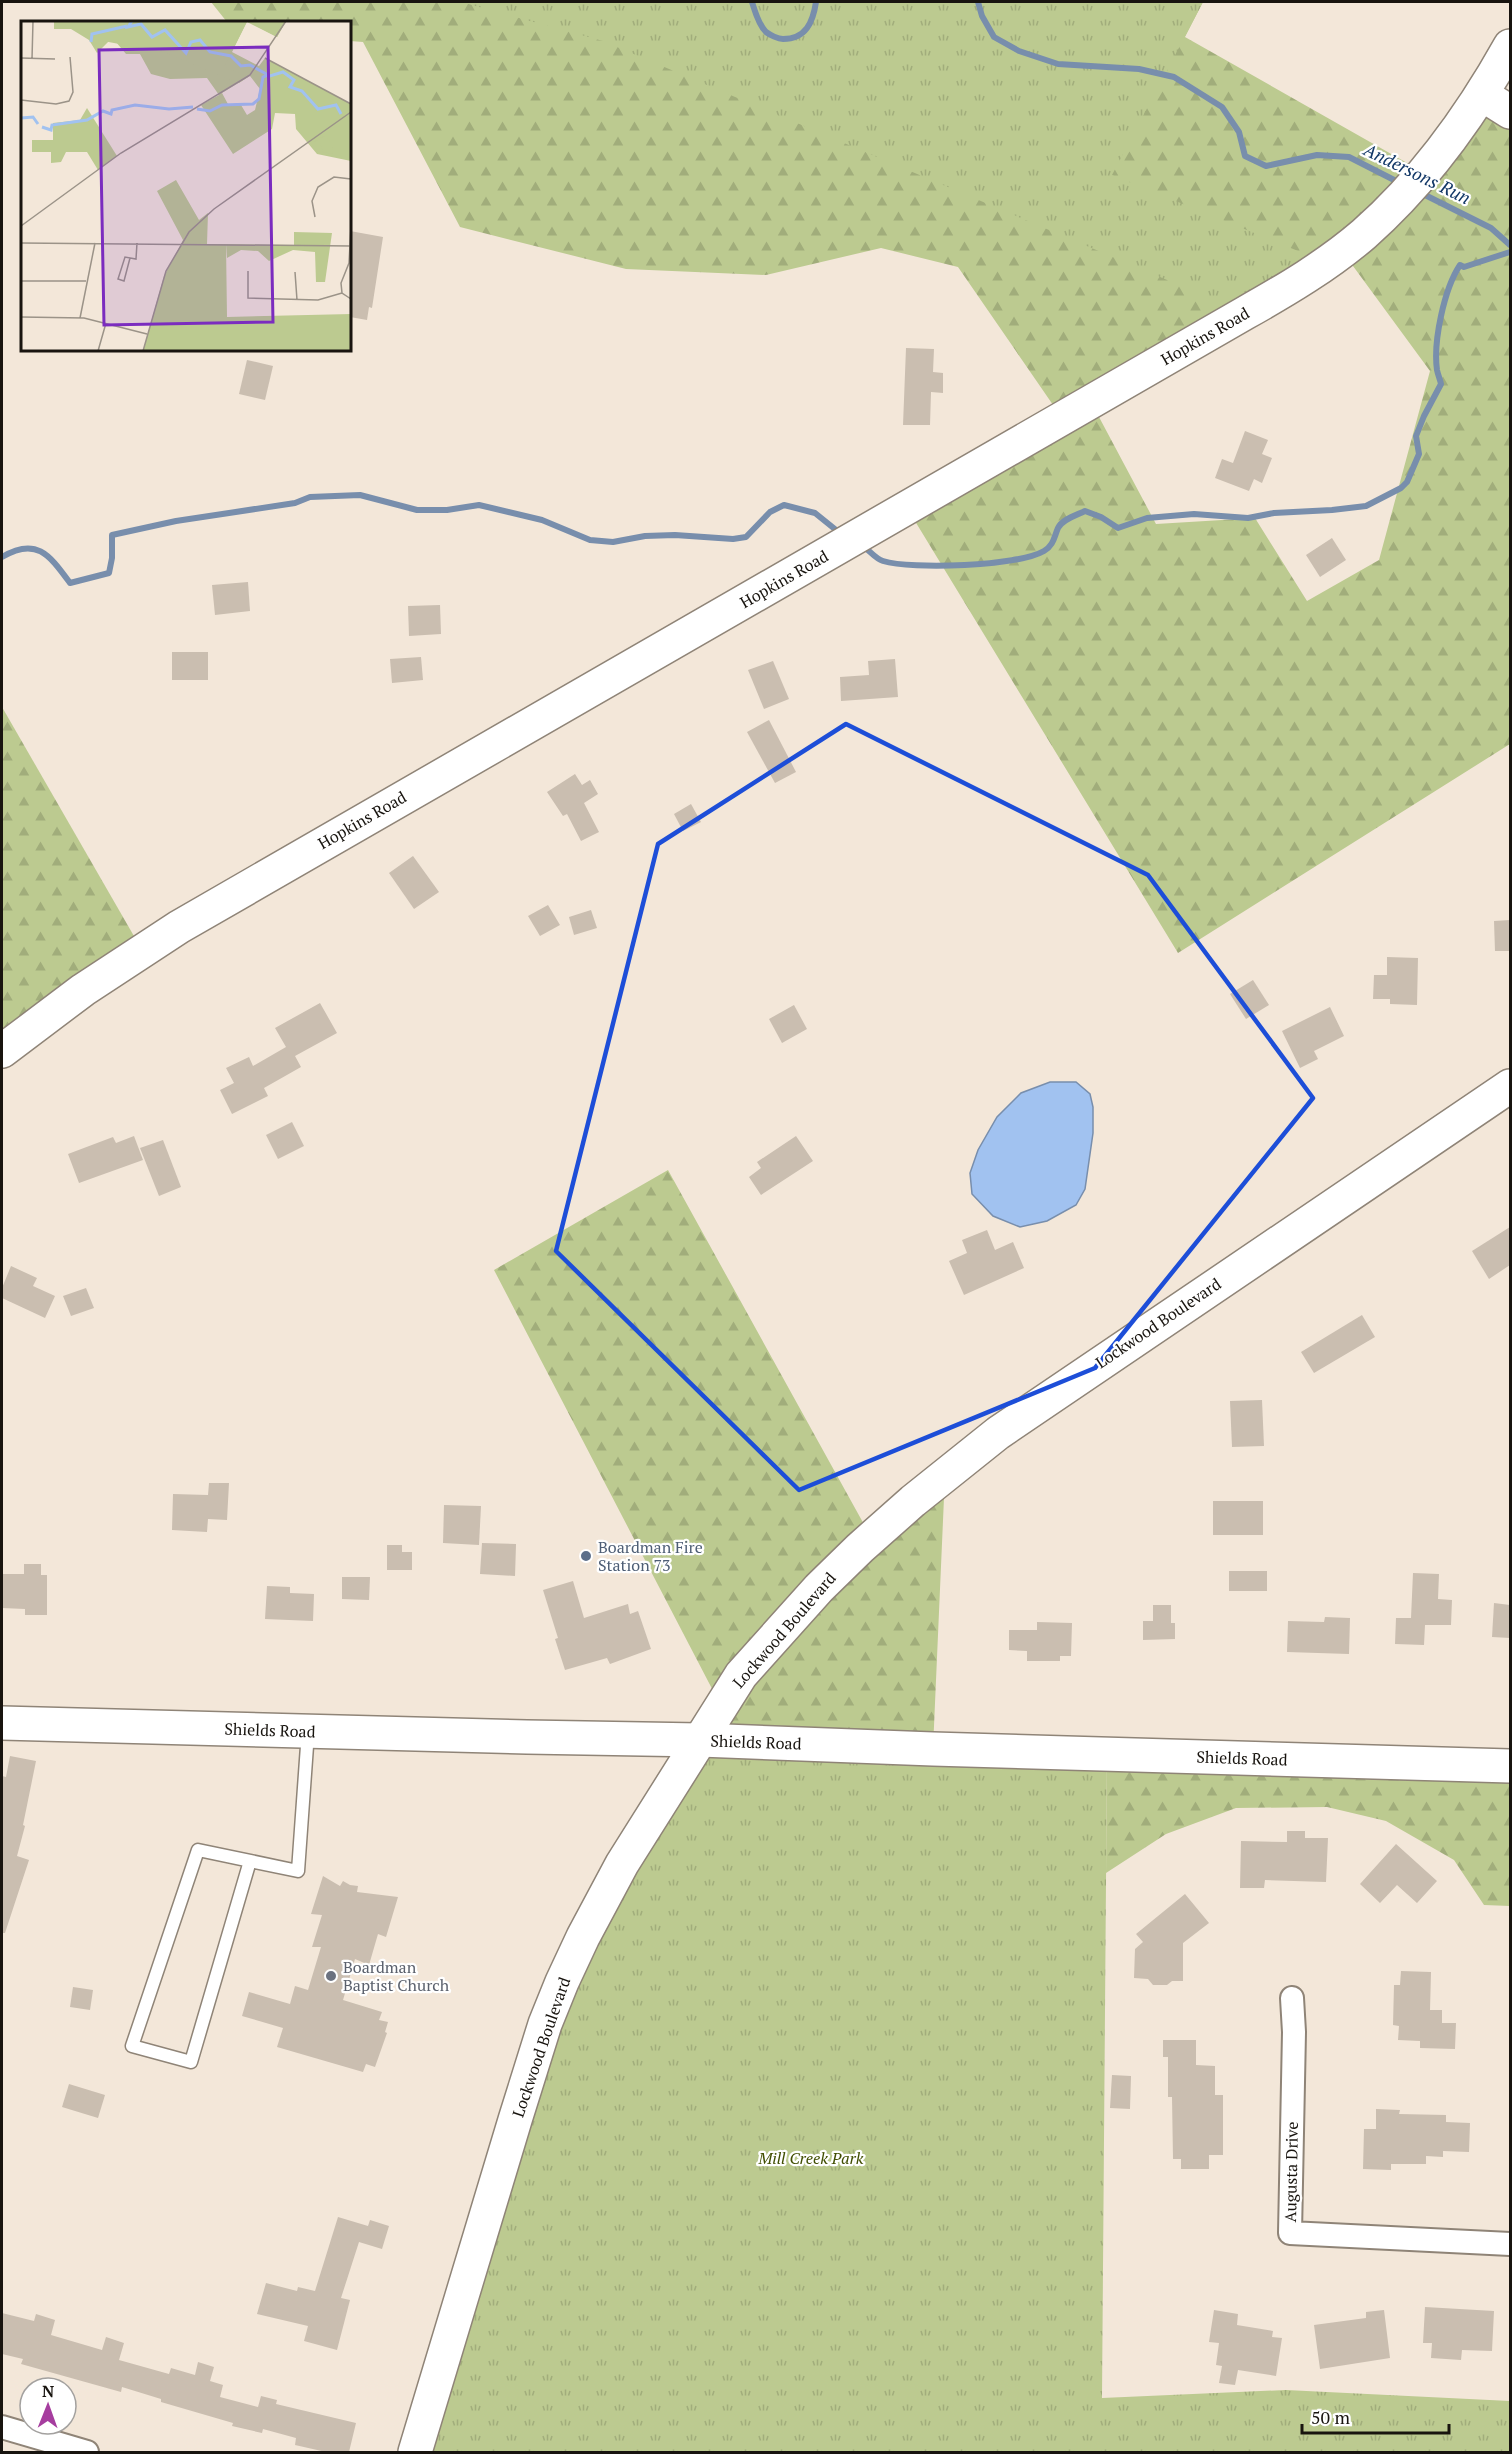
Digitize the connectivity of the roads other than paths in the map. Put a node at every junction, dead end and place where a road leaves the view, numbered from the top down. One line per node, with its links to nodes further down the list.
1 (1510, 46): 2 (main road, Hopkins Road)
2 (1483, 95): 3 (main road); 4 (main road, Hopkins Road)
3 (1510, 112)
4 (2, 1051)
5 (1510, 1086): 8 (main road, Lockwood Boulevard)
6 (2, 1723): 7 (main road, Shields Road)
7 (308, 1731): 8 (main road, Shields Road); 10 (lane)
8 (700, 1740): 9 (main road, Shields Road); 15 (main road, Lockwood Boulevard)
9 (1510, 1766)
10 (250, 1861): 10 (lane)
11 (1292, 1998): 12 (street, Augusta Drive)
12 (1510, 2244)
13 (14, 2438): 14 (street)
14 (87, 2452)
15 (415, 2452)

